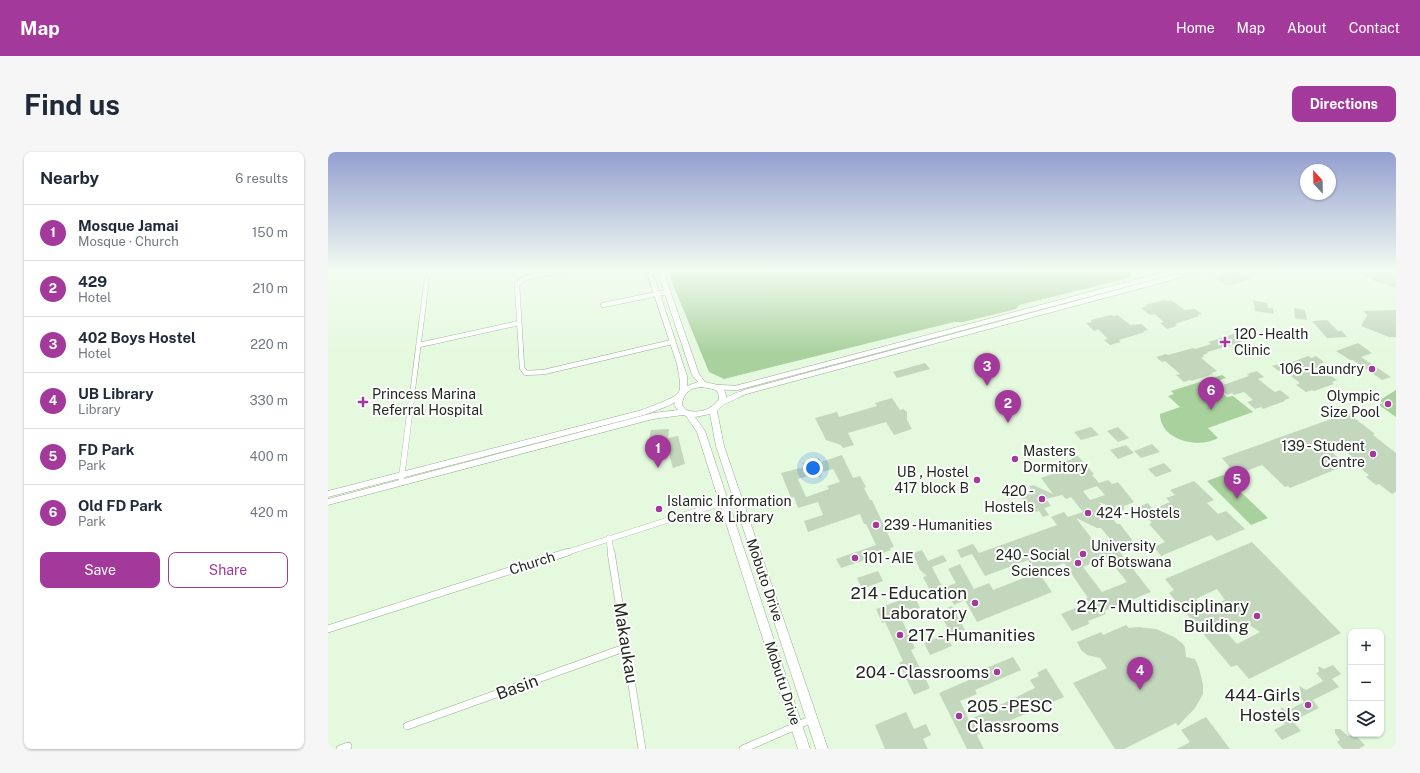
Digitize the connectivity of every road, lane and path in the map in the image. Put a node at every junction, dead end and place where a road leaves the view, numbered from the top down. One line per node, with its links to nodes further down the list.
1 (425, 298): 11 (street)
2 (518, 298): 9 (street)
3 (638, 298): 8 (street)
4 (658, 298): 10 (main road)
5 (669, 298): 12 (main road)
6 (1076, 298): 13 (street)
7 (1091, 298): 15 (street)
8 (603, 305)
9 (520, 324): 10 (street); 11 (street)
10 (672, 342): 14 (main road)
11 (419, 345): 18 (street)
12 (703, 384): 13 (main road); 14 (main road)
13 (717, 387): 15 (main road)
14 (681, 394): 17 (main road); 18 (main road)
15 (721, 403): 16 (main road)
16 (713, 410): 17 (main road); 20 (main road, Mobuto Drive)
17 (686, 413): 18 (main road); 22 (main road, Mobutu Drive)
18 (402, 478): 19 (main road); 21 (main road)
19 (328, 494)
20 (737, 498): 22 (street, Church); 26 (main road, Mobuto Drive)
21 (328, 502)
22 (724, 502): 23 (street, Church); 28 (main road, Mobutu Drive)
23 (609, 538): 24 (street, Church); 25 (street, Makaukau)
24 (328, 629)
25 (627, 647): 27 (street, Basin); 29 (street, Makaukau)
26 (812, 719): 28 (street); 32 (main road, Mobuto Drive)
27 (407, 726)
28 (797, 726): 30 (street); 31 (main road, Mobutu Drive)
29 (642, 749)
30 (743, 749)
31 (804, 749)
32 (822, 749)

